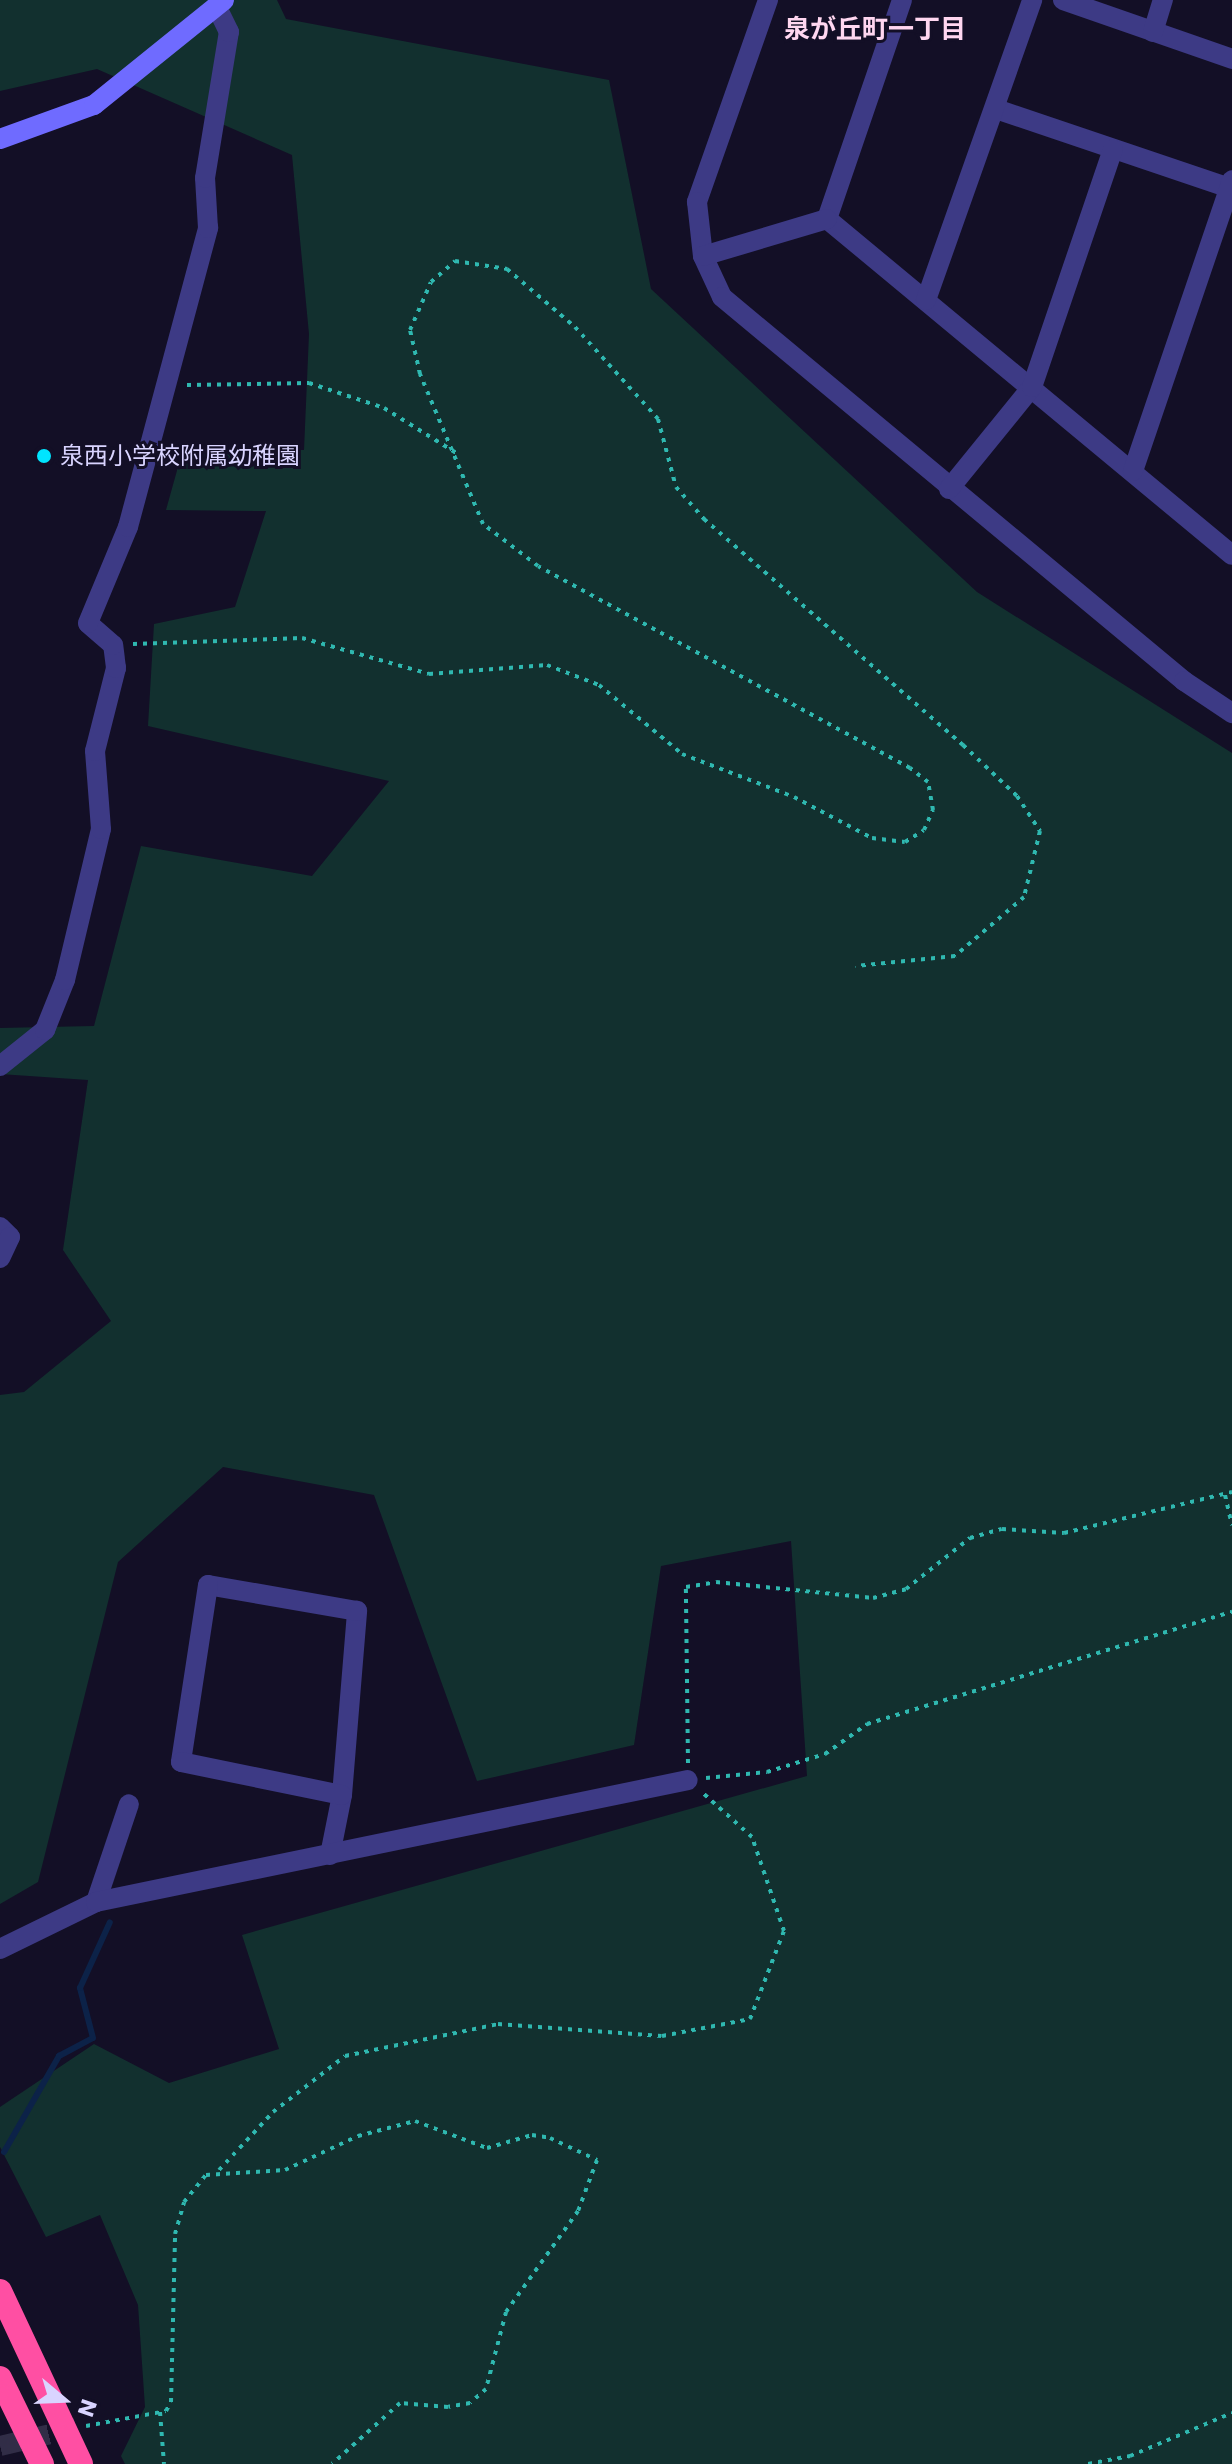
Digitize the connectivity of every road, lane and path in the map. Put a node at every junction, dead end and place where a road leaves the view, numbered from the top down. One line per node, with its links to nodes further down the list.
1 (768, 0): 14 (street)
2 (902, 0): 13 (street)
3 (1032, 0): 9 (street)
4 (1063, 0): 7 (street)
5 (1163, 0): 7 (street)
6 (221, 3): 10 (street); 16 (street)
7 (1153, 32): 8 (street)
8 (1232, 59)
9 (996, 109): 11 (street); 15 (street)
10 (0, 139)
11 (1113, 149): 12 (street); 17 (street)
12 (1230, 184): 19 (street)
13 (827, 219): 14 (street); 15 (street)
14 (703, 256): 20 (street)
15 (926, 300): 17 (street)
16 (167, 386): 18 (path); 22 (street)
17 (1032, 387): 19 (street); 20 (street)
18 (460, 455): 22 (path); 24 (path)
19 (1133, 471): 21 (street)
20 (949, 489): 23 (street)
21 (1232, 555)
22 (113, 645): 25 (street)
23 (1232, 713)
24 (855, 966)
25 (0, 1066)
26 (0, 1227): 27 (street)
27 (0, 1258)
28 (1232, 1492): 29 (path)
29 (1225, 1495): 30 (path); 32 (path)
30 (1232, 1525)
31 (1232, 1612): 32 (path)
32 (688, 1780): 35 (street); 38 (path)
33 (342, 1795): 33 (street); 35 (street)
34 (129, 1804): 36 (street)
35 (330, 1855): 36 (street)
36 (96, 1902): 37 (street)
37 (0, 1949)
38 (219, 2170): 41 (path); 47 (path)
39 (0, 2291): 45 (highway)
40 (0, 2378): 44 (highway)
41 (160, 2412): 43 (path); 46 (path)
42 (1232, 2413): 48 (path)
43 (76, 2428)
44 (42, 2464)
45 (81, 2464)
46 (164, 2464)
47 (332, 2464)
48 (1088, 2464)

